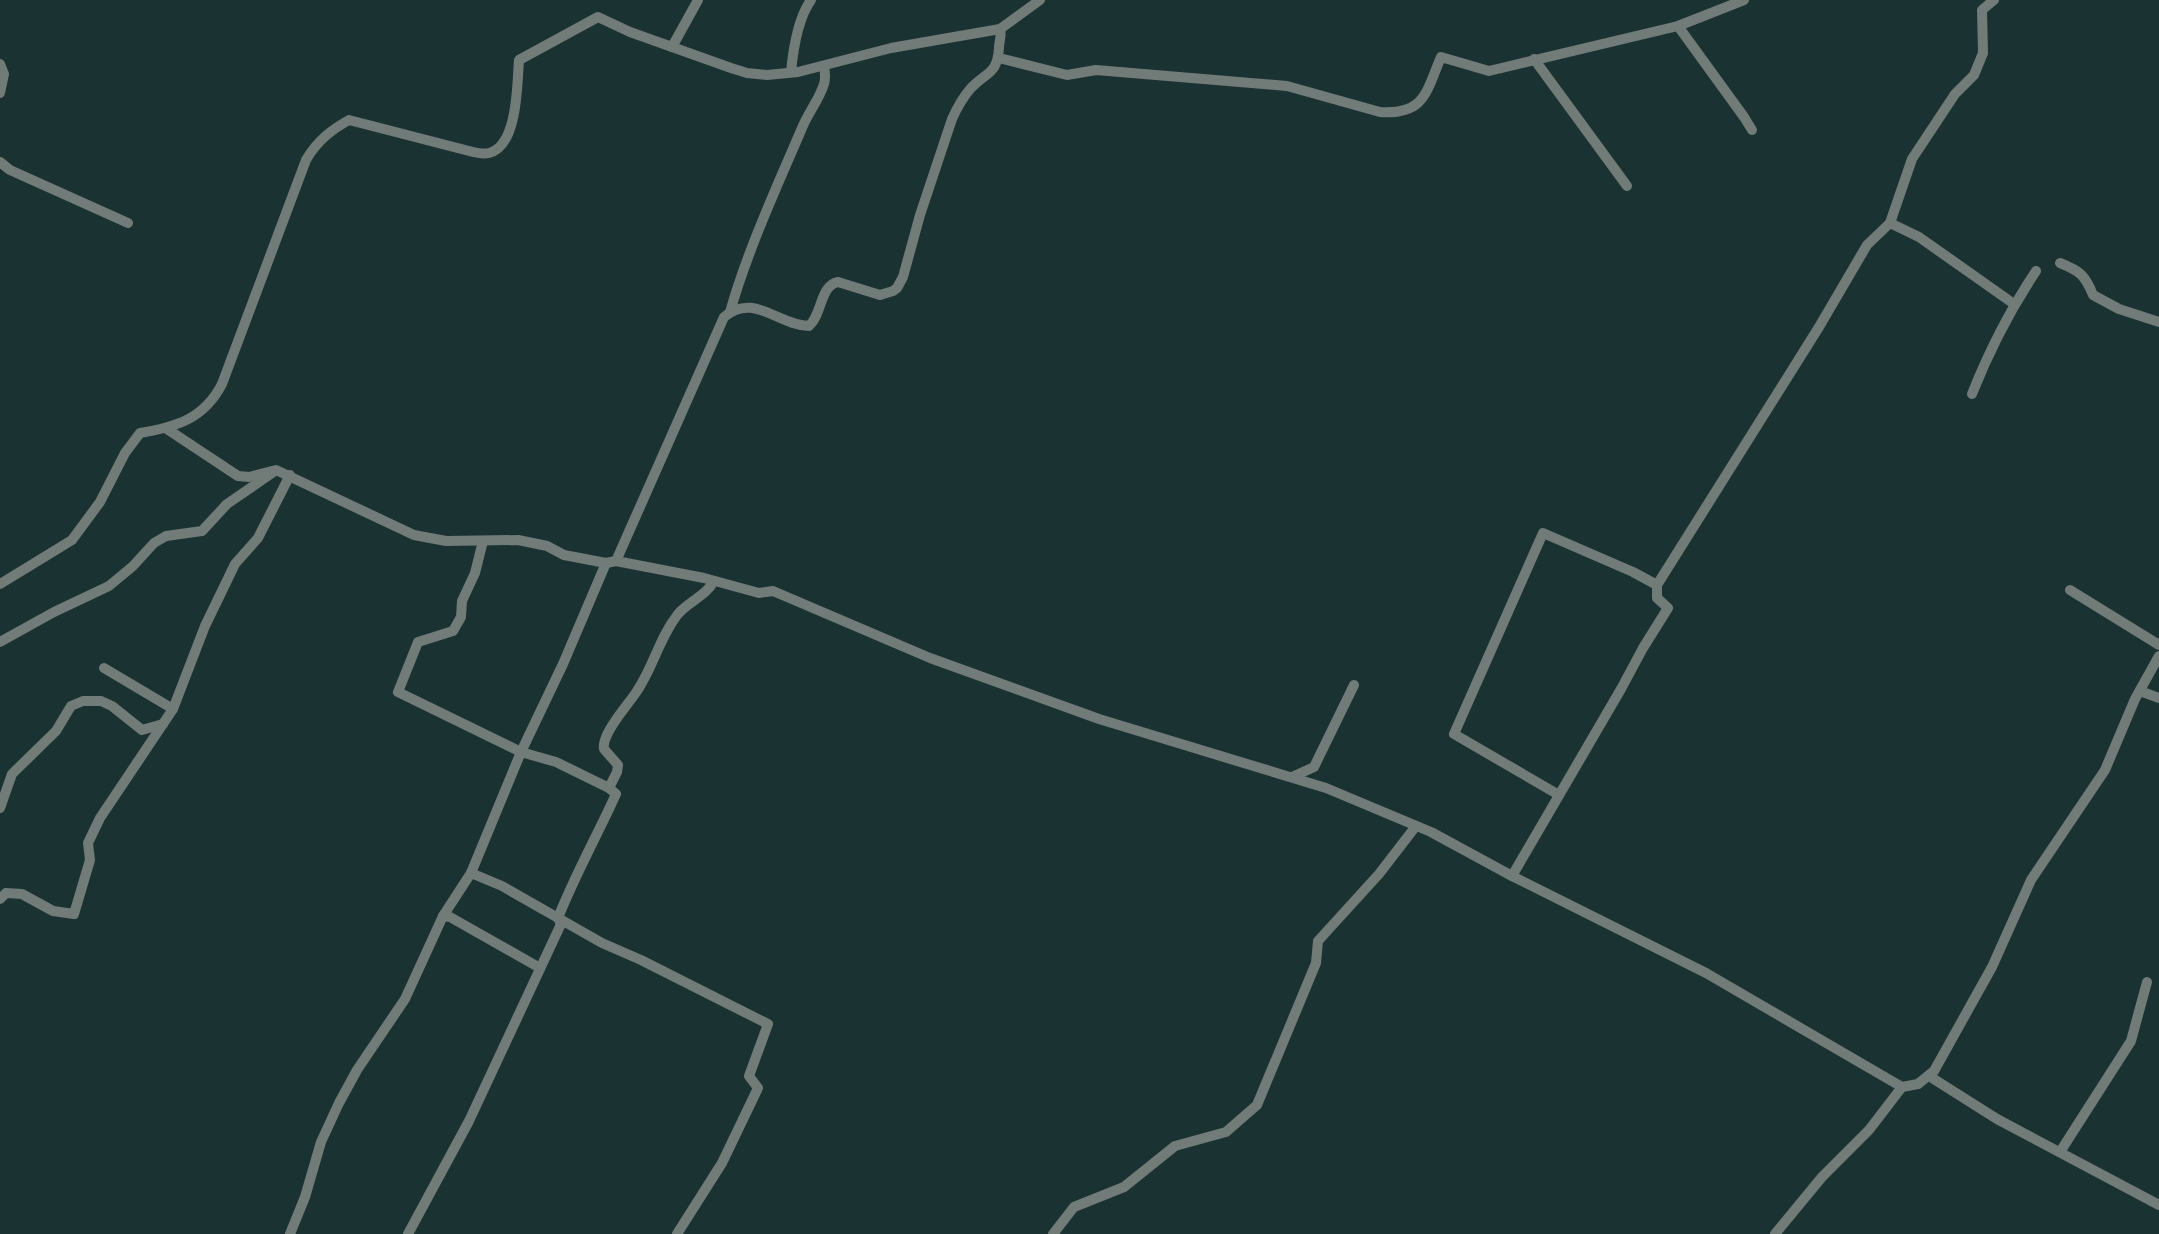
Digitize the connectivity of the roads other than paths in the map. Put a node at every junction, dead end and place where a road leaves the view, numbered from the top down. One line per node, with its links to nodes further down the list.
1 (698, 0): 8 (street)
2 (812, 0): 13 (street)
3 (1040, 0): 7 (street)
4 (1744, 0): 6 (street)
5 (1994, 0): 19 (street)
6 (1678, 26): 10 (street); 15 (street)
7 (1000, 28): 9 (street); 12 (street)
8 (672, 47): 13 (street); 26 (street)
9 (999, 58): 10 (street); 23 (street)
10 (1534, 60): 17 (street)
11 (0, 64): 14 (street)
12 (824, 66): 13 (street); 23 (street)
13 (791, 72)
14 (0, 93)
15 (1752, 130)
16 (0, 162): 18 (street)
17 (1627, 186)
18 (128, 223)
19 (1890, 223): 22 (street); 33 (street)
20 (2060, 263): 24 (street)
21 (2036, 271): 22 (street)
22 (2014, 304): 25 (street)
23 (730, 312): 30 (street)
24 (2159, 322)
25 (1972, 394)
26 (167, 429): 27 (street); 32 (street)
27 (276, 470): 28 (street); 35 (street)
28 (290, 475): 29 (street); 42 (street)
29 (483, 541): 30 (street); 44 (street)
30 (611, 562): 31 (street); 44 (street)
31 (714, 580): 45 (street); 46 (street)
32 (0, 584)
33 (1657, 585): 47 (street); 47 (street)
34 (2070, 590): 36 (street)
35 (0, 642)
36 (2159, 645)
37 (2159, 656): 40 (street)
38 (104, 668): 42 (street)
39 (1354, 685): 45 (street)
40 (2140, 691): 41 (street); 57 (street)
41 (2159, 698)
42 (173, 709): 43 (street)
43 (163, 724): 48 (street); 52 (street)
44 (521, 752): 46 (street); 50 (street)
45 (1292, 777): 49 (street)
46 (609, 788): 54 (street)
47 (1559, 795): 51 (street)
48 (0, 808)
49 (1416, 826): 51 (street); 64 (street)
50 (471, 873): 53 (street); 54 (street)
51 (1512, 876): 58 (street)
52 (0, 899)
53 (444, 916): 55 (street); 61 (street)
54 (558, 918): 55 (street); 63 (street)
55 (540, 968): 62 (street)
56 (2147, 982): 59 (street)
57 (1929, 1076): 58 (street); 59 (street)
58 (1902, 1087): 65 (street)
59 (2060, 1152): 60 (street)
60 (2159, 1205)
61 (290, 1234)
62 (408, 1234)
63 (677, 1234)
64 (1053, 1234)
65 (1775, 1234)

